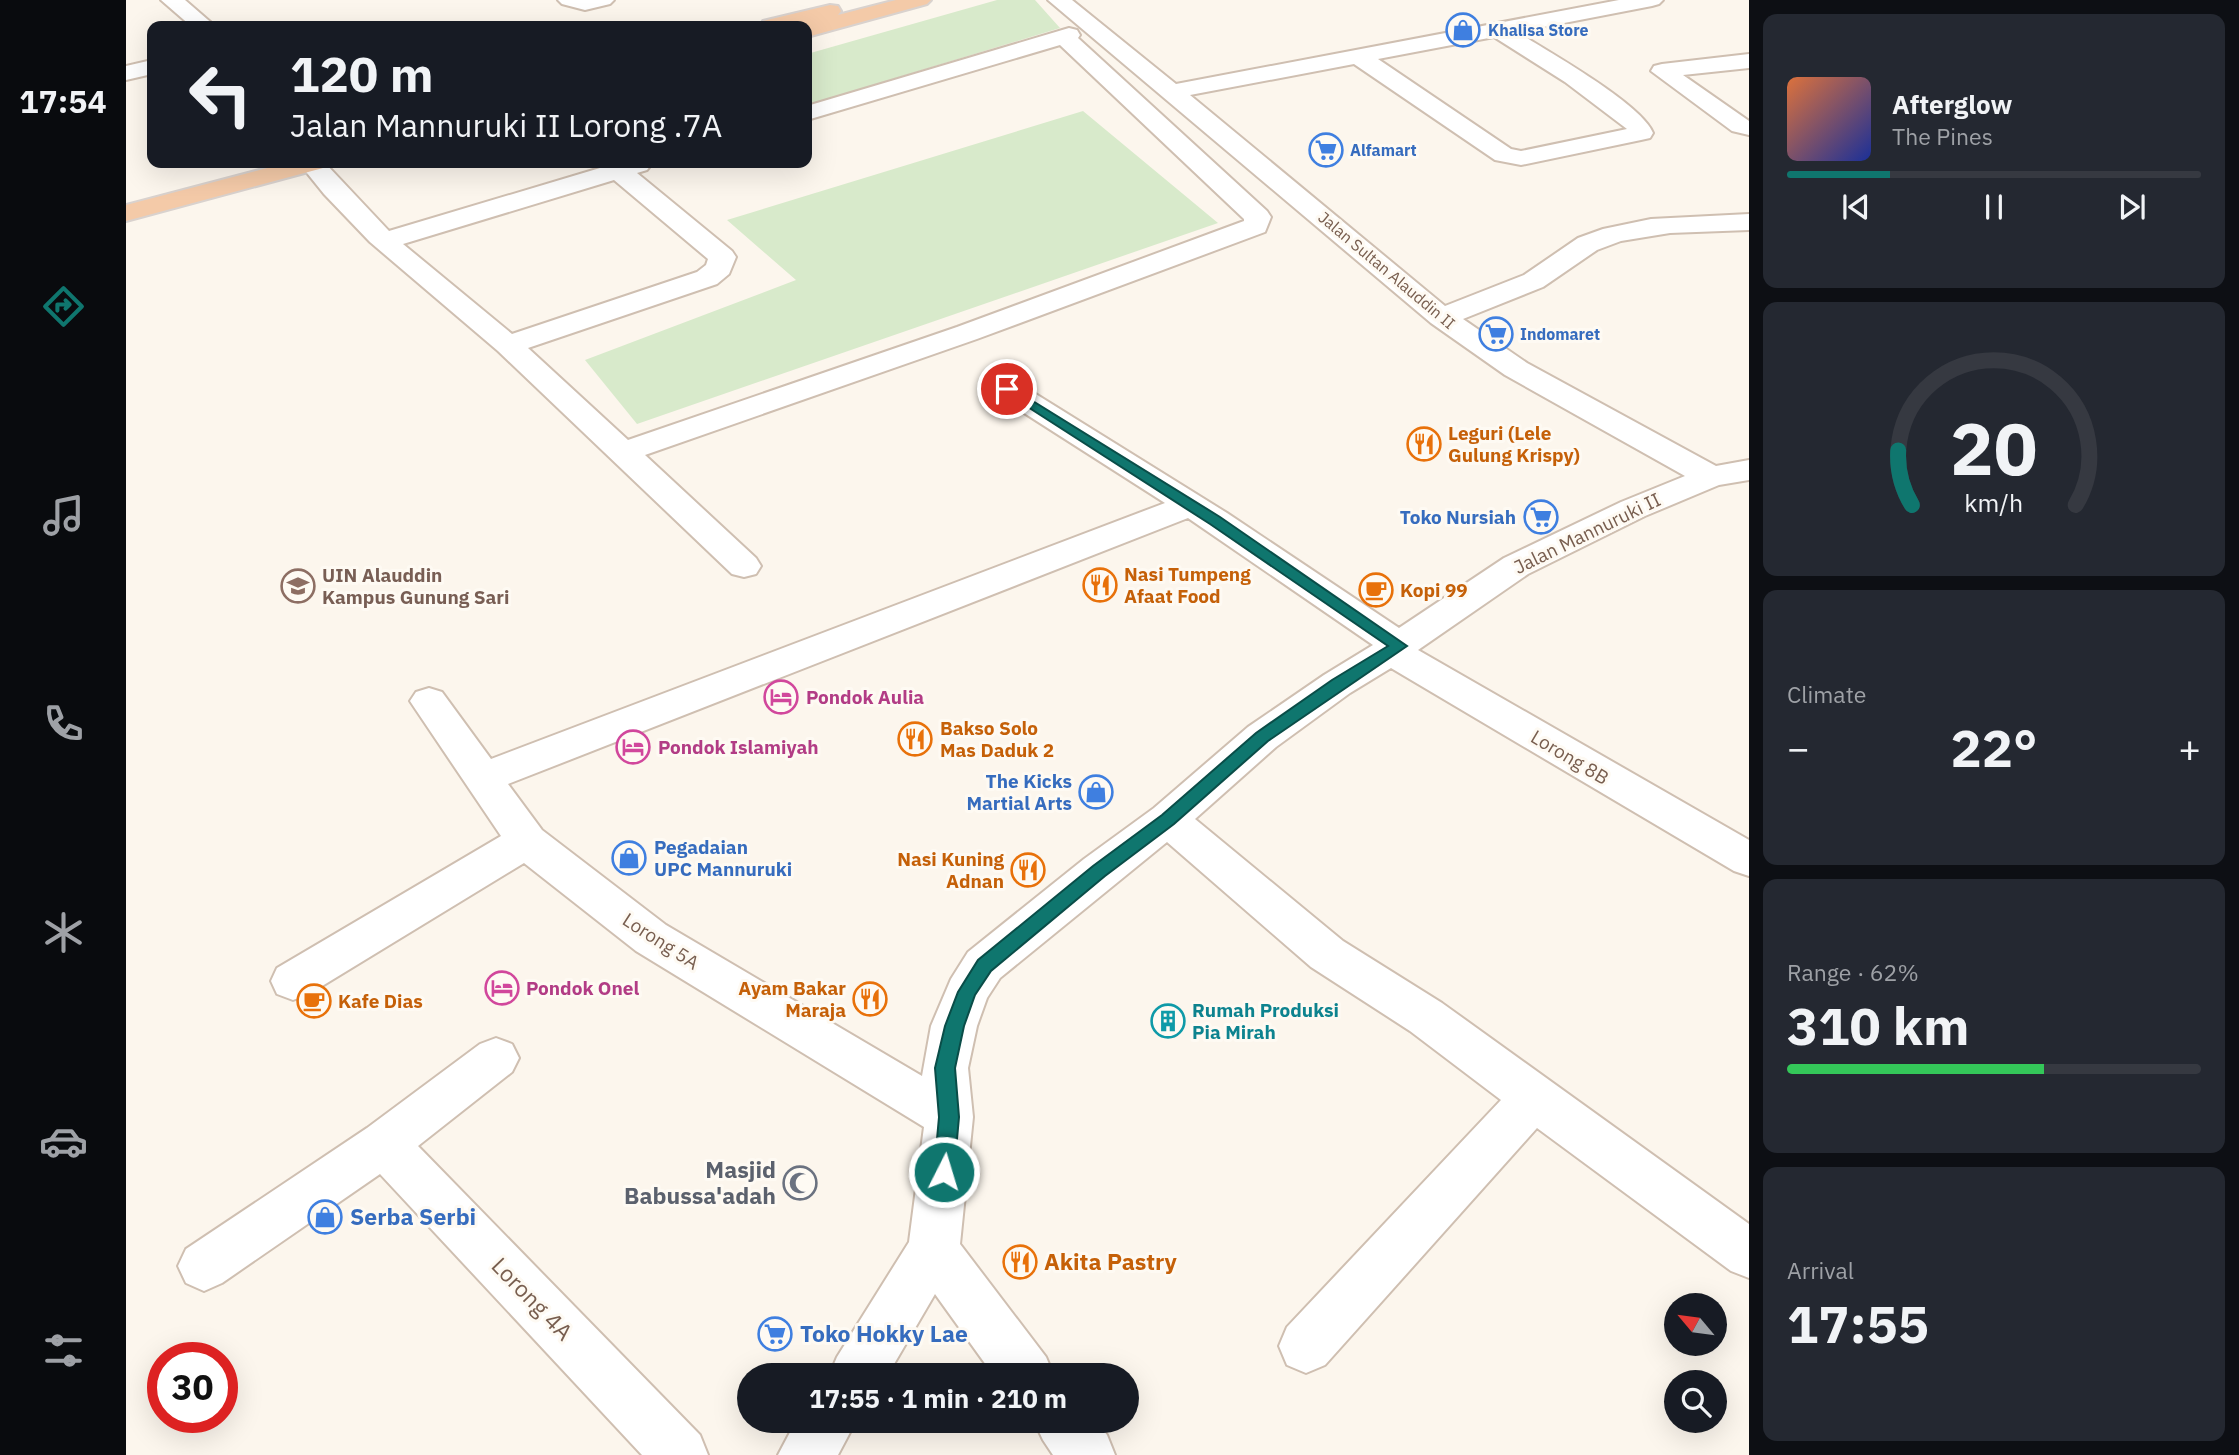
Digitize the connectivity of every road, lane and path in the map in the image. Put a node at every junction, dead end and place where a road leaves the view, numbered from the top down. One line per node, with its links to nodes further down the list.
1 (172, 0): 8 (street)
2 (603, 0): 7 (street)
3 (870, 0): 9 (highway)
4 (920, 0): 10 (highway)
5 (1059, 0): 16 (street, Jalan Sultan Alauddin II)
6 (1652, 0): 11 (street)
7 (571, 1)
8 (198, 21)
9 (790, 21)
10 (812, 29)
11 (1500, 31): 12 (street); 12 (street)
12 (1358, 56): 16 (street)
13 (1749, 61): 18 (street)
14 (147, 68): 15 (street)
15 (126, 73)
16 (1171, 92): 27 (street, Jalan Sultan Alauddin II)
17 (812, 111): 30 (street)
18 (1749, 128)
19 (241, 168): 23 (highway)
20 (615, 168): 26 (street)
21 (627, 168): 28 (street)
22 (320, 173): 24 (highway); 26 (street)
23 (126, 198)
24 (126, 213)
25 (1749, 222): 27 (street)
26 (385, 241): 28 (street)
27 (1441, 317): 31 (street, Jalan Sultan Alauddin II)
28 (508, 345): 30 (street)
29 (1007, 389): 32 (street, Lorong 8B)
30 (620, 453): 33 (street)
31 (1730, 473): 34 (street, Jalan Mannuruki II)
32 (1191, 505): 34 (street, Lorong 8B); 36 (street)
33 (744, 566)
34 (1395, 648): 37 (street, Jalan Mannuruki II); 39 (street, Lorong 8B)
35 (429, 701): 36 (street, Lorong 5A)
36 (482, 778): 38 (street, Lorong 5A)
37 (1168, 820): 42 (street); 43 (street, Jalan Mannuruki II)
38 (527, 841): 40 (street); 43 (street, Lorong 5A)
39 (1749, 860)
40 (293, 981)
41 (496, 1058): 44 (street)
42 (1534, 1098): 46 (street); 48 (street)
43 (949, 1117): 45 (street, Jalan Mannuruki II)
44 (384, 1143): 47 (street); 53 (street, Lorong 4A)
45 (933, 1250): 49 (street, Jalan Mannuruki II); 50 (street)
46 (1749, 1254)
47 (204, 1266)
48 (1306, 1346)
49 (864, 1363)
50 (1017, 1363)
51 (820, 1433): 54 (street)
52 (1071, 1433): 55 (street)
53 (680, 1455)
54 (806, 1455)
55 (1087, 1455)

